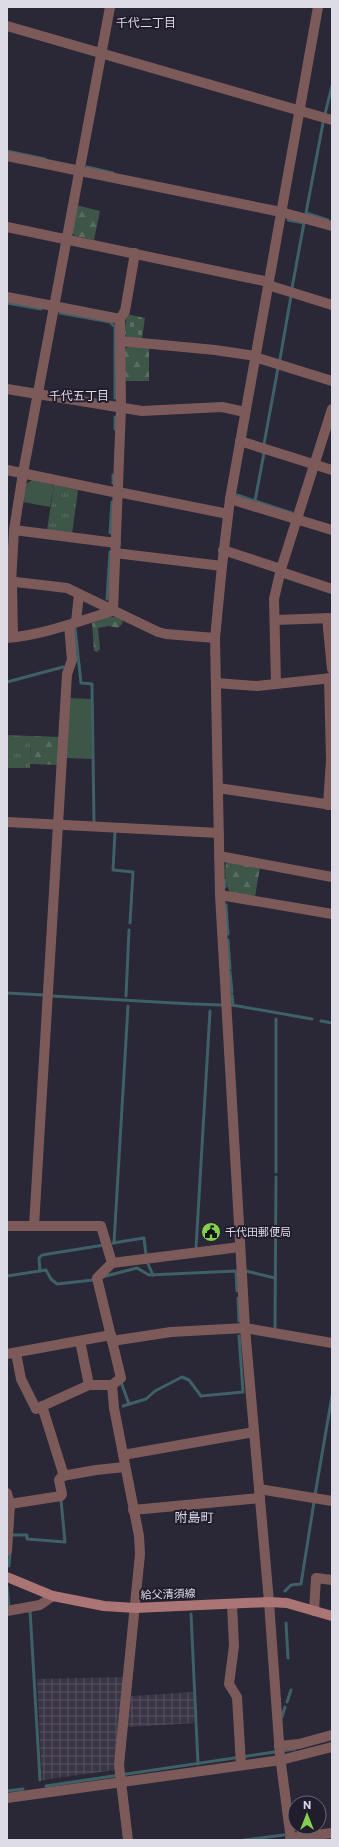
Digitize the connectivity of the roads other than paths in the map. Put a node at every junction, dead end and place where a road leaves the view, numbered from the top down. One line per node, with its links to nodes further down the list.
1 (110, 7): 4 (street)
2 (318, 7): 5 (street)
3 (7, 26): 4 (street)
4 (101, 54): 5 (street); 8 (street)
5 (300, 110): 6 (street); 9 (street)
6 (332, 120)
7 (7, 156): 8 (street)
8 (78, 170): 9 (street); 12 (street)
9 (281, 212): 10 (street); 14 (street)
10 (332, 226)
11 (7, 227): 12 (street)
12 (66, 239): 13 (street); 17 (street)
13 (136, 253): 14 (street); 18 (street)
14 (268, 284): 16 (street); 20 (street)
15 (7, 297): 17 (street)
16 (332, 305)
17 (53, 306): 18 (street); 23 (street)
18 (120, 319): 19 (street)
19 (120, 341): 20 (street); 24 (street)
20 (255, 356): 21 (street); 26 (street)
21 (332, 381)
22 (7, 388): 23 (street)
23 (37, 394): 24 (street); 31 (street)
24 (121, 409): 26 (street); 32 (street)
25 (332, 409): 28 (street)
26 (246, 412): 27 (street)
27 (240, 441): 28 (street); 33 (street)
28 (314, 464): 30 (street); 35 (street)
29 (7, 470): 31 (street)
30 (332, 470)
31 (23, 473): 32 (street); 37 (street)
32 (118, 492): 34 (street); 38 (street)
33 (230, 499): 34 (street); 35 (street)
34 (228, 514): 39 (street)
35 (297, 519): 36 (street); 41 (street)
36 (332, 530)
37 (12, 534): 38 (street); 42 (street)
38 (116, 548): 40 (street); 45 (street)
39 (223, 550): 40 (street); 41 (street)
40 (222, 566): 50 (street)
41 (281, 570): 43 (street); 47 (street)
42 (10, 582): 44 (street); 49 (street)
43 (332, 589)
44 (79, 594): 45 (street); 48 (street)
45 (113, 611): 48 (street); 50 (street)
46 (330, 618): 47 (street); 51 (street)
47 (275, 620): 53 (street)
48 (72, 624): 49 (street); 57 (street)
49 (10, 638)
50 (215, 638): 52 (street)
51 (331, 675): 53 (street); 55 (street)
52 (216, 683): 53 (street); 54 (street)
53 (276, 684)
54 (218, 788): 55 (street); 58 (street)
55 (330, 805)
56 (7, 822): 57 (street)
57 (58, 825): 58 (street); 64 (street)
58 (219, 833): 59 (street)
59 (219, 856): 60 (street); 61 (street)
60 (332, 877)
61 (220, 895): 62 (street); 65 (street)
62 (332, 914)
63 (7, 1226): 64 (street)
64 (34, 1226): 66 (street)
65 (240, 1247): 66 (street); 67 (street)
66 (112, 1263): 68 (street)
67 (245, 1328): 68 (street); 70 (street); 75 (street)
68 (112, 1338): 69 (street); 73 (street)
69 (80, 1341): 71 (street); 72 (street)
70 (332, 1343)
71 (11, 1354): 74 (street)
72 (89, 1385): 73 (street); 74 (street)
73 (112, 1385): 76 (street)
74 (42, 1406): 78 (street)
75 (254, 1432): 76 (street); 80 (street)
76 (123, 1455): 77 (street)
77 (125, 1467): 78 (street); 83 (street)
78 (64, 1476): 82 (street)
79 (7, 1493): 82 (street)
80 (259, 1494): 81 (street); 83 (street); 88 (street)
81 (332, 1501)
82 (10, 1504): 84 (street)
83 (132, 1510): 90 (street)
84 (7, 1551)
85 (7, 1577): 87 (main road, 給父清須線)
86 (332, 1580): 91 (street)
87 (53, 1596): 90 (main road, 給父清須線); 92 (street)
88 (269, 1602): 89 (main road, 給父清須線); 91 (main road, 給父清須線); 96 (street)
89 (232, 1604): 90 (main road, 給父清須線); 97 (street)
90 (135, 1608): 98 (street)
91 (314, 1610): 93 (main road, 給父清須線)
92 (7, 1611)
93 (332, 1616)
94 (332, 1735): 96 (street)
95 (332, 1747): 96 (street)
96 (280, 1752): 97 (street); 101 (street)
97 (241, 1760): 98 (street)
98 (121, 1777): 99 (street); 102 (street)
99 (7, 1798)
100 (332, 1833): 101 (street)
101 (290, 1839)
102 (128, 1840)

